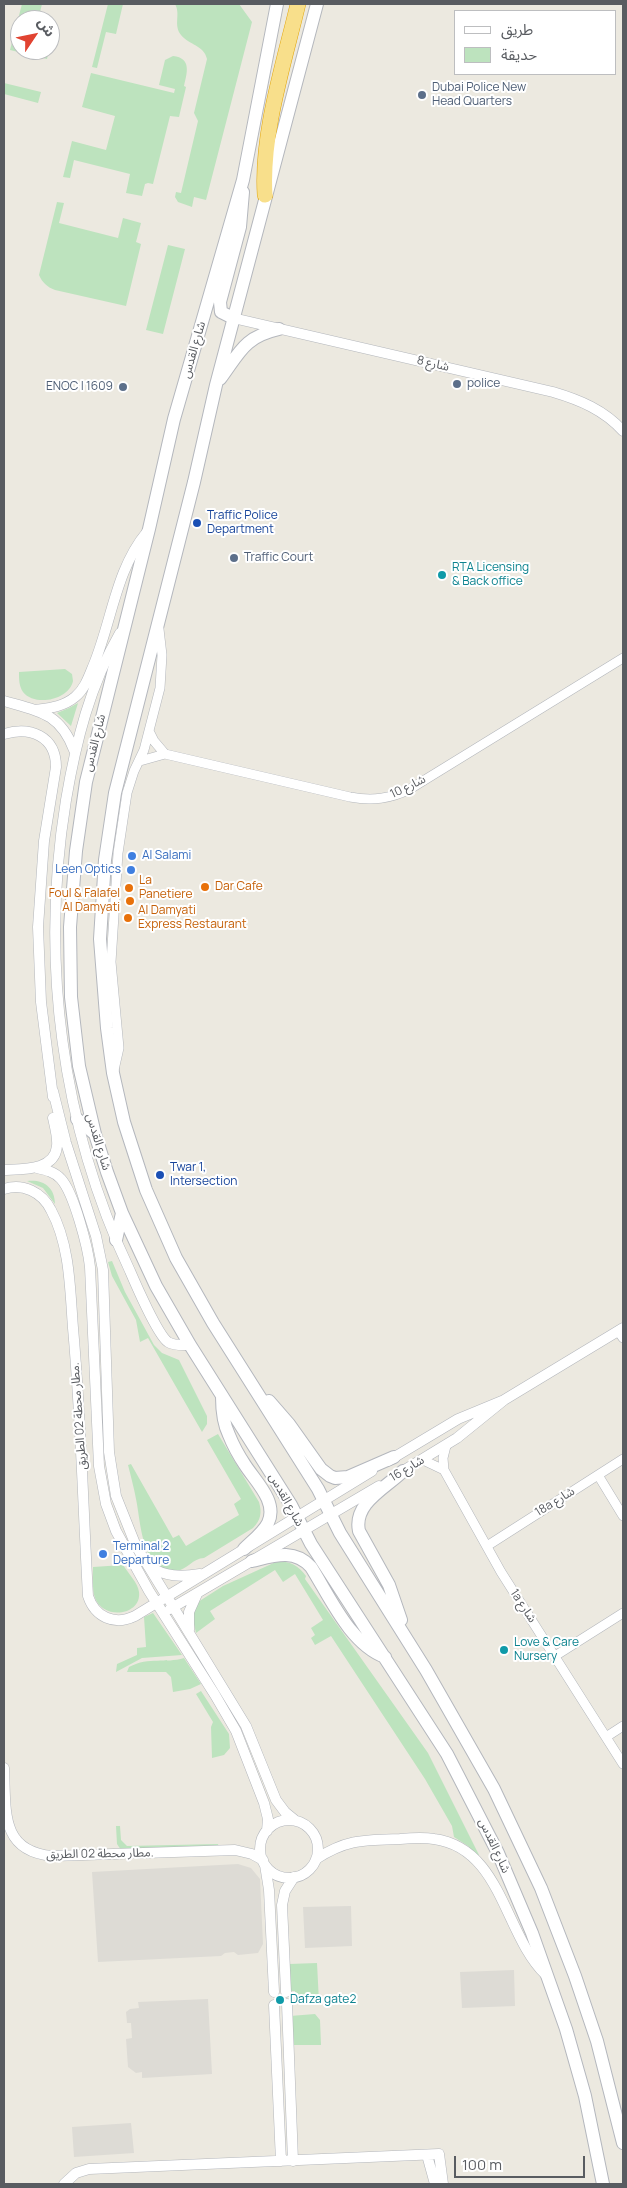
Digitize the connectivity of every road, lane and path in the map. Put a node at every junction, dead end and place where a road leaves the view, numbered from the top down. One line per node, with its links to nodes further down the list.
1 (270, 4): 4 (street)
2 (298, 4): 6 (highway)
3 (317, 4): 6 (main road, شارع القدس)
4 (276, 10): 5 (main road, شارع القدس)
5 (242, 180): 7 (main road); 11 (main road, شارع القدس)
6 (265, 195): 7 (main road, شارع القدس)
7 (233, 318): 8 (street, شارع 8); 9 (main road, شارع القدس)
8 (279, 329): 9 (main road); 10 (street, شارع 8)
9 (216, 385): 12 (main road, شارع القدس)
10 (623, 431)
11 (149, 529): 13 (main road, شارع القدس); 16 (street)
12 (158, 622): 17 (street); 22 (main road, شارع القدس)
13 (124, 626): 19 (street); 25 (main road, شارع القدس)
14 (623, 658): 20 (street, شارع 10)
15 (4, 702): 16 (street)
16 (35, 710): 19 (street)
17 (149, 732): 20 (street); 21 (street)
18 (4, 734): 23 (street)
19 (74, 750): 24 (street)
20 (165, 754): 21 (street, شارع 10)
21 (140, 761): 22 (street)
22 (113, 1073): 33 (main road, شارع القدس)
23 (53, 1091): 26 (street); 51 (street)
24 (77, 1119): 25 (main road); 30 (street)
25 (95, 1134): 29 (main road, شارع القدس)
26 (37, 1168): 27 (street); 55 (street, مطار محطة 02 الطريق.)
27 (4, 1170)
28 (4, 1189): 55 (street, مطار محطة 02 الطريق.)
29 (122, 1213): 30 (main road); 32 (main road, شارع القدس)
30 (116, 1240): 32 (street)
31 (622, 1332): 35 (street, شارع 16)
32 (190, 1345): 34 (main road, شارع القدس)
33 (254, 1388): 37 (main road); 43 (main road, شارع القدس)
34 (222, 1395): 46 (main road, شارع القدس); 49 (main road)
35 (504, 1400): 36 (street, شارع 16); 37 (street, شارع 16)
36 (446, 1446): 39 (street, شارع 16); 40 (street)
37 (394, 1457): 43 (street, شارع 16)
38 (623, 1459): 42 (street, 18a شارع)
39 (423, 1460): 40 (street); 41 (street, شارع 16)
40 (444, 1470): 48 (street, 1a شارع)
41 (403, 1471): 44 (street, شارع 16); 60 (main road)
42 (598, 1475): 45 (street); 48 (street, 18a شارع)
43 (324, 1500): 44 (main road, شارع القدس); 46 (street, شارع 16)
44 (331, 1514): 47 (street, شارع 16); 60 (main road, شارع القدس)
45 (623, 1516)
46 (297, 1517): 47 (main road, شارع القدس); 49 (street, مطار محطة 02 الطريق.)
47 (303, 1530): 50 (street); 62 (main road, شارع القدس)
48 (487, 1546): 61 (street, 1a شارع)
49 (244, 1549): 52 (street, مطار محطة 02 الطريق.)
50 (252, 1561): 53 (street); 62 (main road)
51 (147, 1564): 52 (street); 54 (street)
52 (203, 1574): 54 (street, مطار محطة 02 الطريق.)
53 (198, 1593): 56 (street); 59 (street)
54 (167, 1596): 55 (street, مطار محطة 02 الطريق.); 56 (street)
55 (156, 1603): 58 (street, مطار محطة 02 الطريق.)
56 (174, 1607): 58 (street); 59 (street)
57 (623, 1613): 61 (street)
58 (163, 1614): 68 (street, مطار محطة 02 الطريق.)
59 (189, 1631): 67 (street)
60 (407, 1639): 81 (main road, شارع القدس)
61 (555, 1656): 64 (street, 1a شارع)
62 (385, 1657): 74 (main road, شارع القدس)
63 (623, 1726): 64 (street)
64 (606, 1737): 65 (street, 1a شارع)
65 (623, 1764)
66 (4, 1768): 70 (street, مطار محطة 02 الطريق.)
67 (296, 1821): 68 (street); 69 (street)
68 (267, 1831): 70 (street)
69 (316, 1859): 71 (street); 74 (street)
70 (264, 1862): 71 (street); 72 (street)
71 (294, 1877): 73 (street)
72 (273, 1970): 73 (street); 75 (street)
73 (285, 1970): 76 (street)
74 (549, 1977): 88 (main road, شارع القدس)
75 (274, 1992)
76 (286, 1992)
77 (287, 2004): 79 (street)
78 (274, 2005): 80 (street)
79 (289, 2053): 80 (street); 84 (street)
80 (276, 2054): 83 (street)
81 (623, 2143)
82 (427, 2155): 84 (street); 86 (street); 87 (street)
83 (280, 2161): 84 (street); 85 (street)
84 (293, 2161)
85 (64, 2184)
86 (435, 2184)
87 (443, 2184)
88 (603, 2184)

